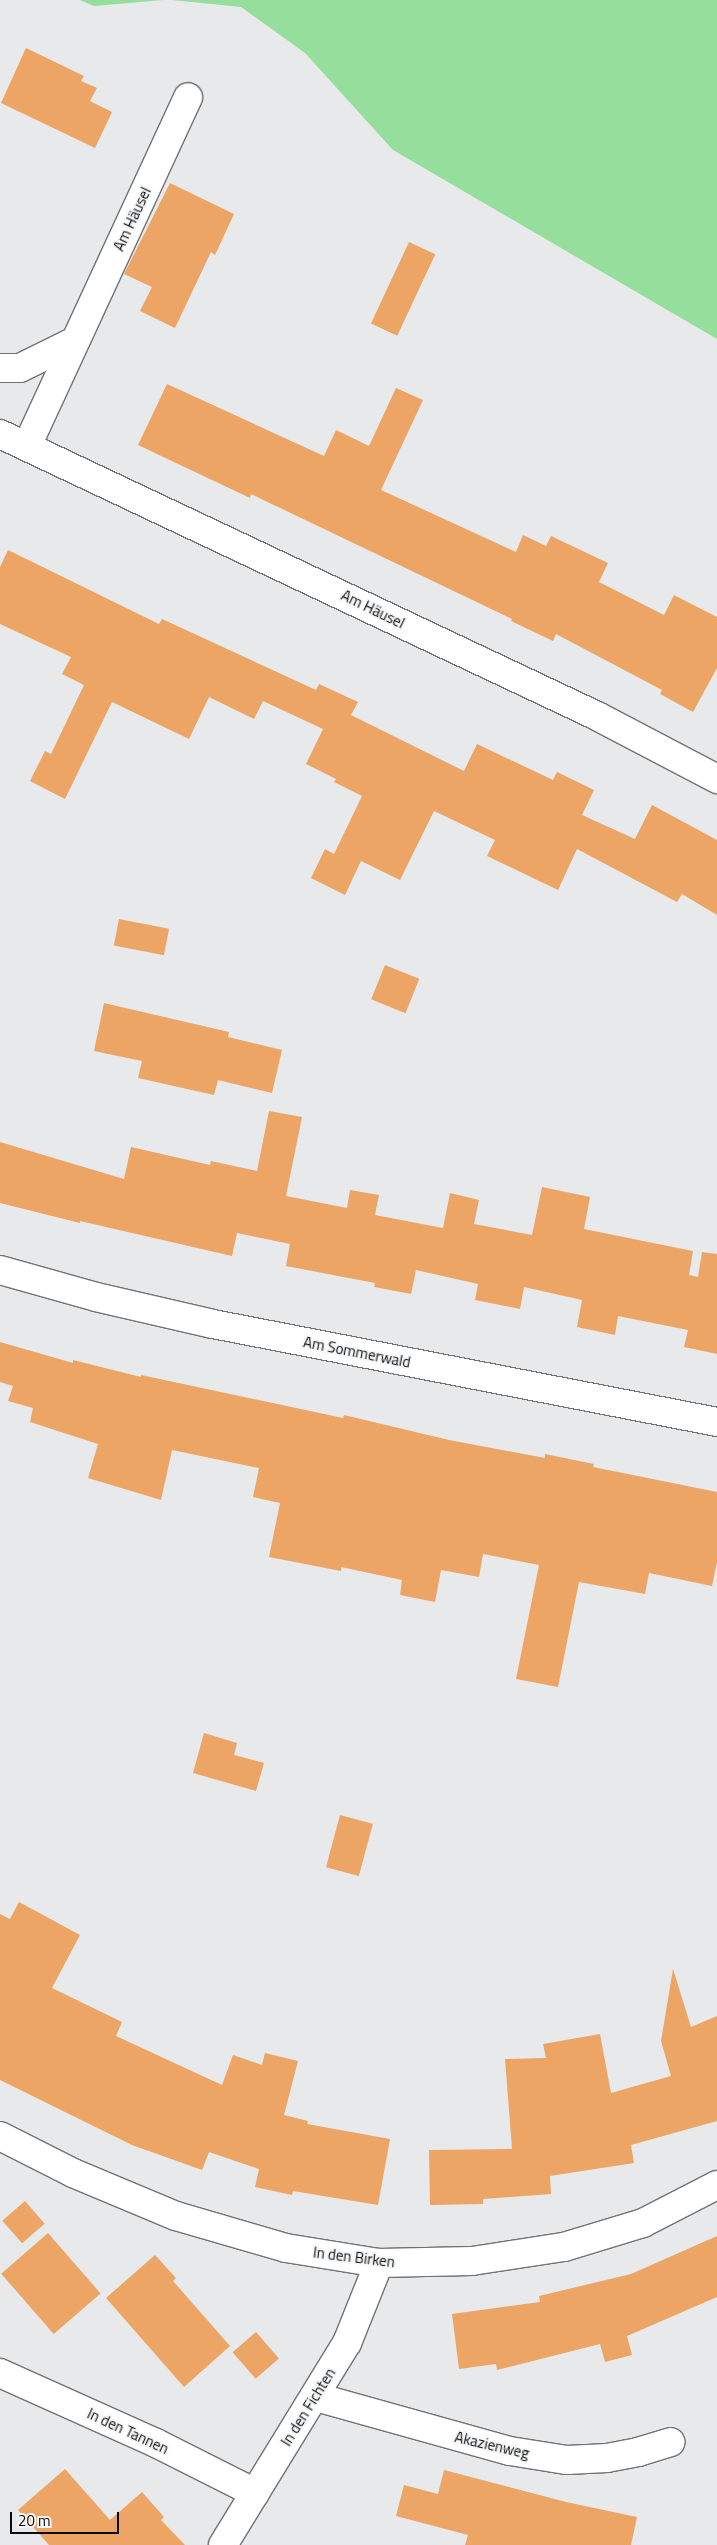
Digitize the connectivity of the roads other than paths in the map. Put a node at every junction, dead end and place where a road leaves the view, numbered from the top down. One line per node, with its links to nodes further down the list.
1 (188, 97): 2 (street, Am Häusel)
2 (75, 341): 3 (street); 5 (street, Am Häusel)
3 (0, 368)
4 (0, 434): 5 (street, Am Häusel)
5 (27, 446): 6 (street, Am Häusel)
6 (717, 779)
7 (0, 1270): 8 (street, Am Sommerwald)
8 (717, 1422)
9 (0, 2136): 11 (street, In den Birken)
10 (717, 2185): 11 (street, In den Birken)
11 (379, 2263): 13 (street, In den Fichten)
12 (0, 2373): 15 (street, In den Tannen)
13 (316, 2396): 14 (street, Akazienweg); 15 (street, In den Fichten)
14 (670, 2442)
15 (255, 2493): 16 (street, In den Fichten)
16 (223, 2545)

